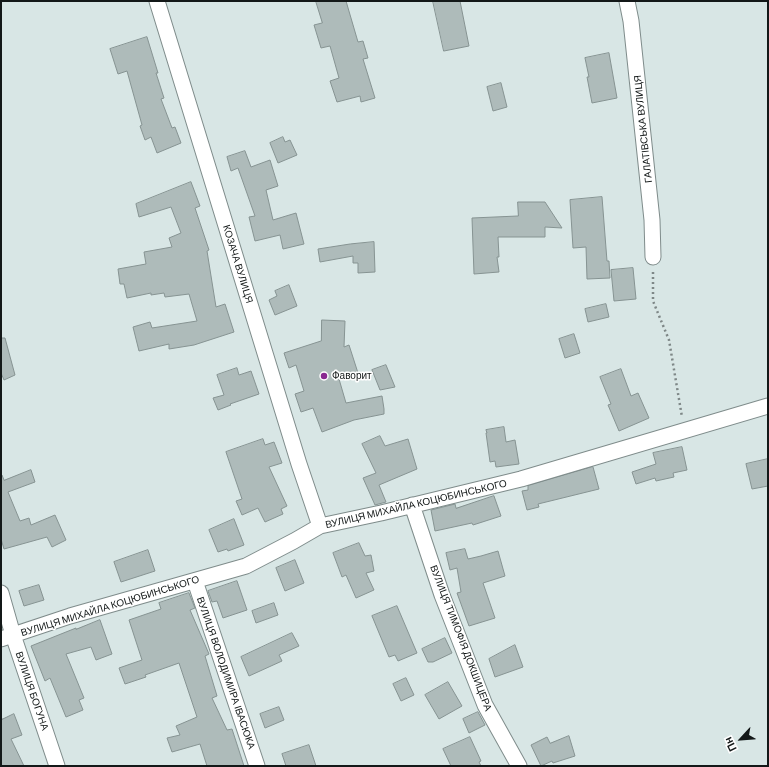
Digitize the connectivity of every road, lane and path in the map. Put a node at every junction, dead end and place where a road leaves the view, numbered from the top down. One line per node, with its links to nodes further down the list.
1 (157, 1): 7 (street, КОЗАЧА ВУЛИЦЯ)
2 (627, 1): 3 (street, ГАЛАТІВСЬКА ВУЛИЦЯ)
3 (653, 257): 5 (path)
4 (768, 406): 5 (street, ВУЛИЦЯ МИХАЙЛА КОЦЮБИНСЬКОГО)
5 (685, 430): 6 (street, ВУЛИЦЯ МИХАЙЛА КОЦЮБИНСЬКОГО)
6 (412, 505): 7 (street, ВУЛИЦЯ МИХАЙЛА КОЦЮБИНСЬКОГО); 13 (street, ВУЛИЦЯ ТИМОФІЯ ДОКШИЦЕРА)
7 (320, 526): 8 (street, ВУЛИЦЯ МИХАЙЛА КОЦЮБИНСЬКОГО)
8 (195, 581): 10 (street, ВУЛИЦЯ МИХАЙЛА КОЦЮБИНСЬКОГО); 12 (street, ВУЛИЦЯ ВОЛОДИМИРА ІВАСЮКА)
9 (1, 594): 10 (street, ВУЛИЦЯ БОГУНА)
10 (7, 637): 11 (street, ВУЛИЦЯ БОГУНА)
11 (57, 766)
12 (257, 766)
13 (519, 766)

